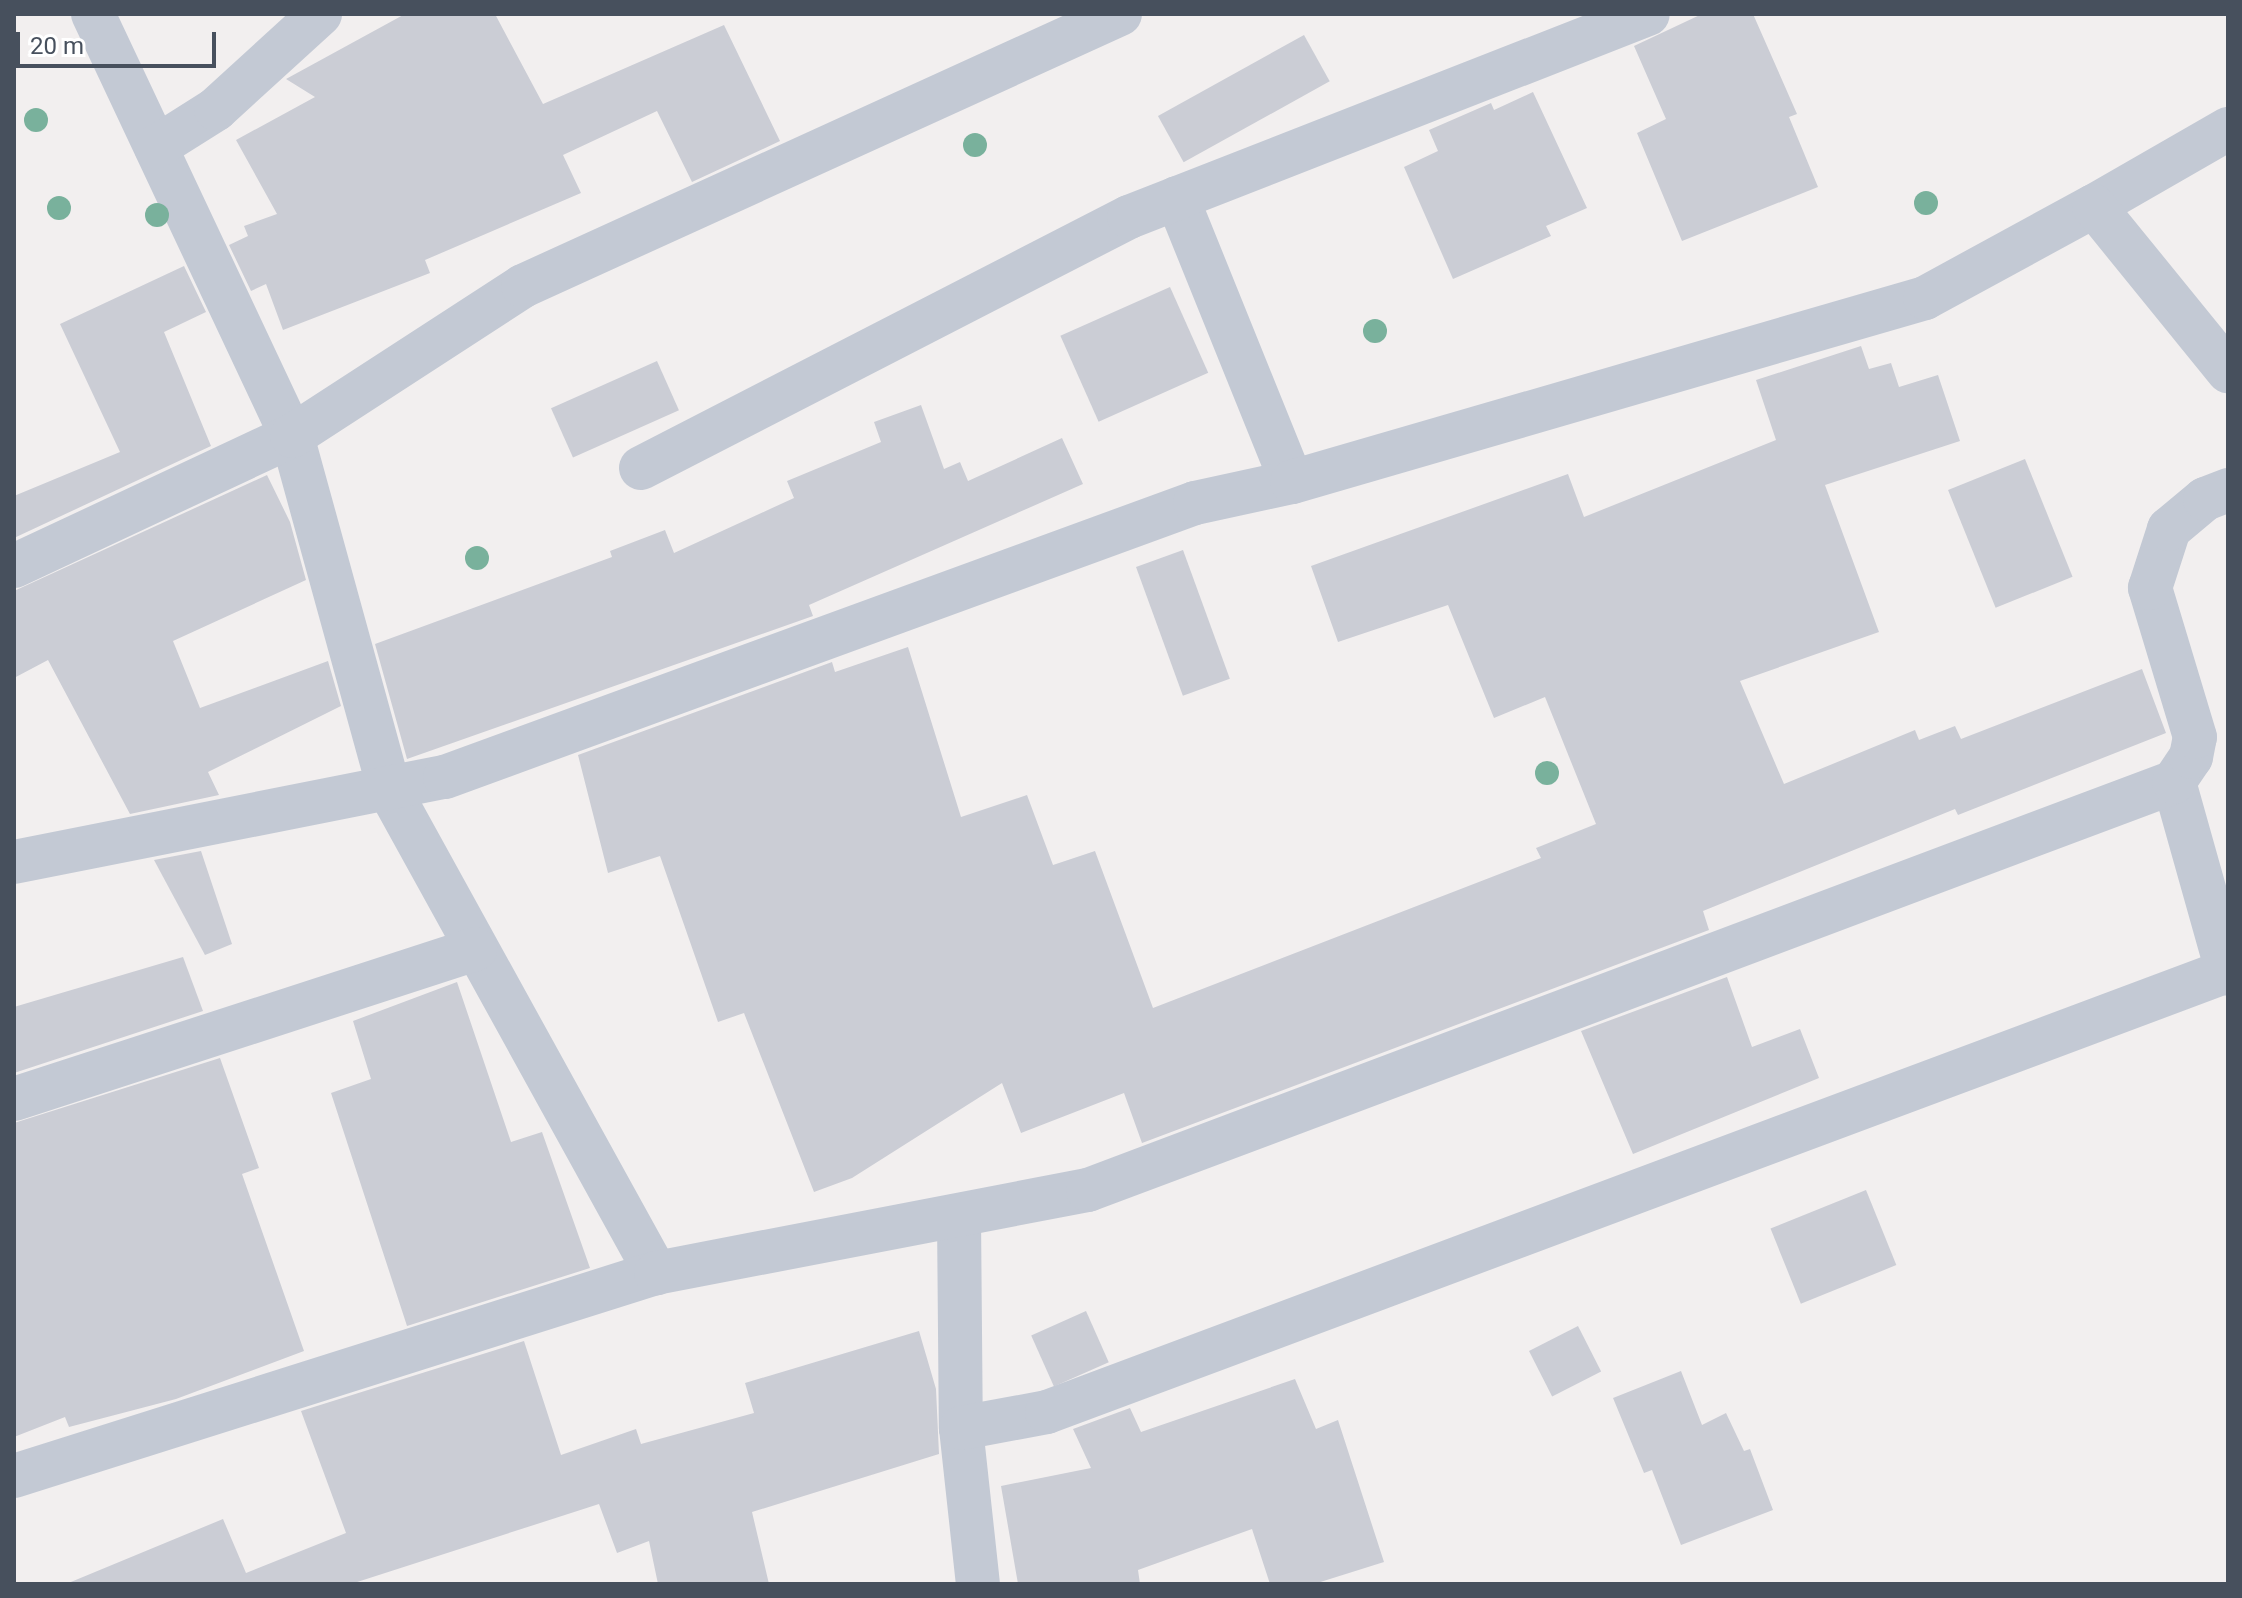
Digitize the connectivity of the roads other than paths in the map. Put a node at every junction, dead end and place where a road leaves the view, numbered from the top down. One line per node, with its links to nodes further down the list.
1 (93, 14): 6 (street)
2 (320, 14): 6 (street)
3 (1120, 14): 10 (street)
4 (1648, 14): 7 (street)
5 (2228, 129): 8 (street)
6 (156, 147): 10 (street)
7 (1177, 198): 11 (street); 12 (street)
8 (2094, 206): 9 (street); 12 (street)
9 (2228, 371)
10 (292, 436): 14 (street); 16 (street)
11 (641, 468)
12 (1292, 482): 16 (street)
13 (2228, 490): 15 (street)
14 (14, 566)
15 (2174, 782): 19 (street); 21 (street)
16 (390, 791): 17 (street); 18 (street)
17 (14, 862)
18 (475, 949): 20 (street); 22 (street)
19 (2227, 972): 23 (street)
20 (14, 1099)
21 (959, 1217): 22 (street); 23 (street)
22 (656, 1273): 24 (street)
23 (961, 1428): 25 (street)
24 (14, 1476)
25 (978, 1584)

